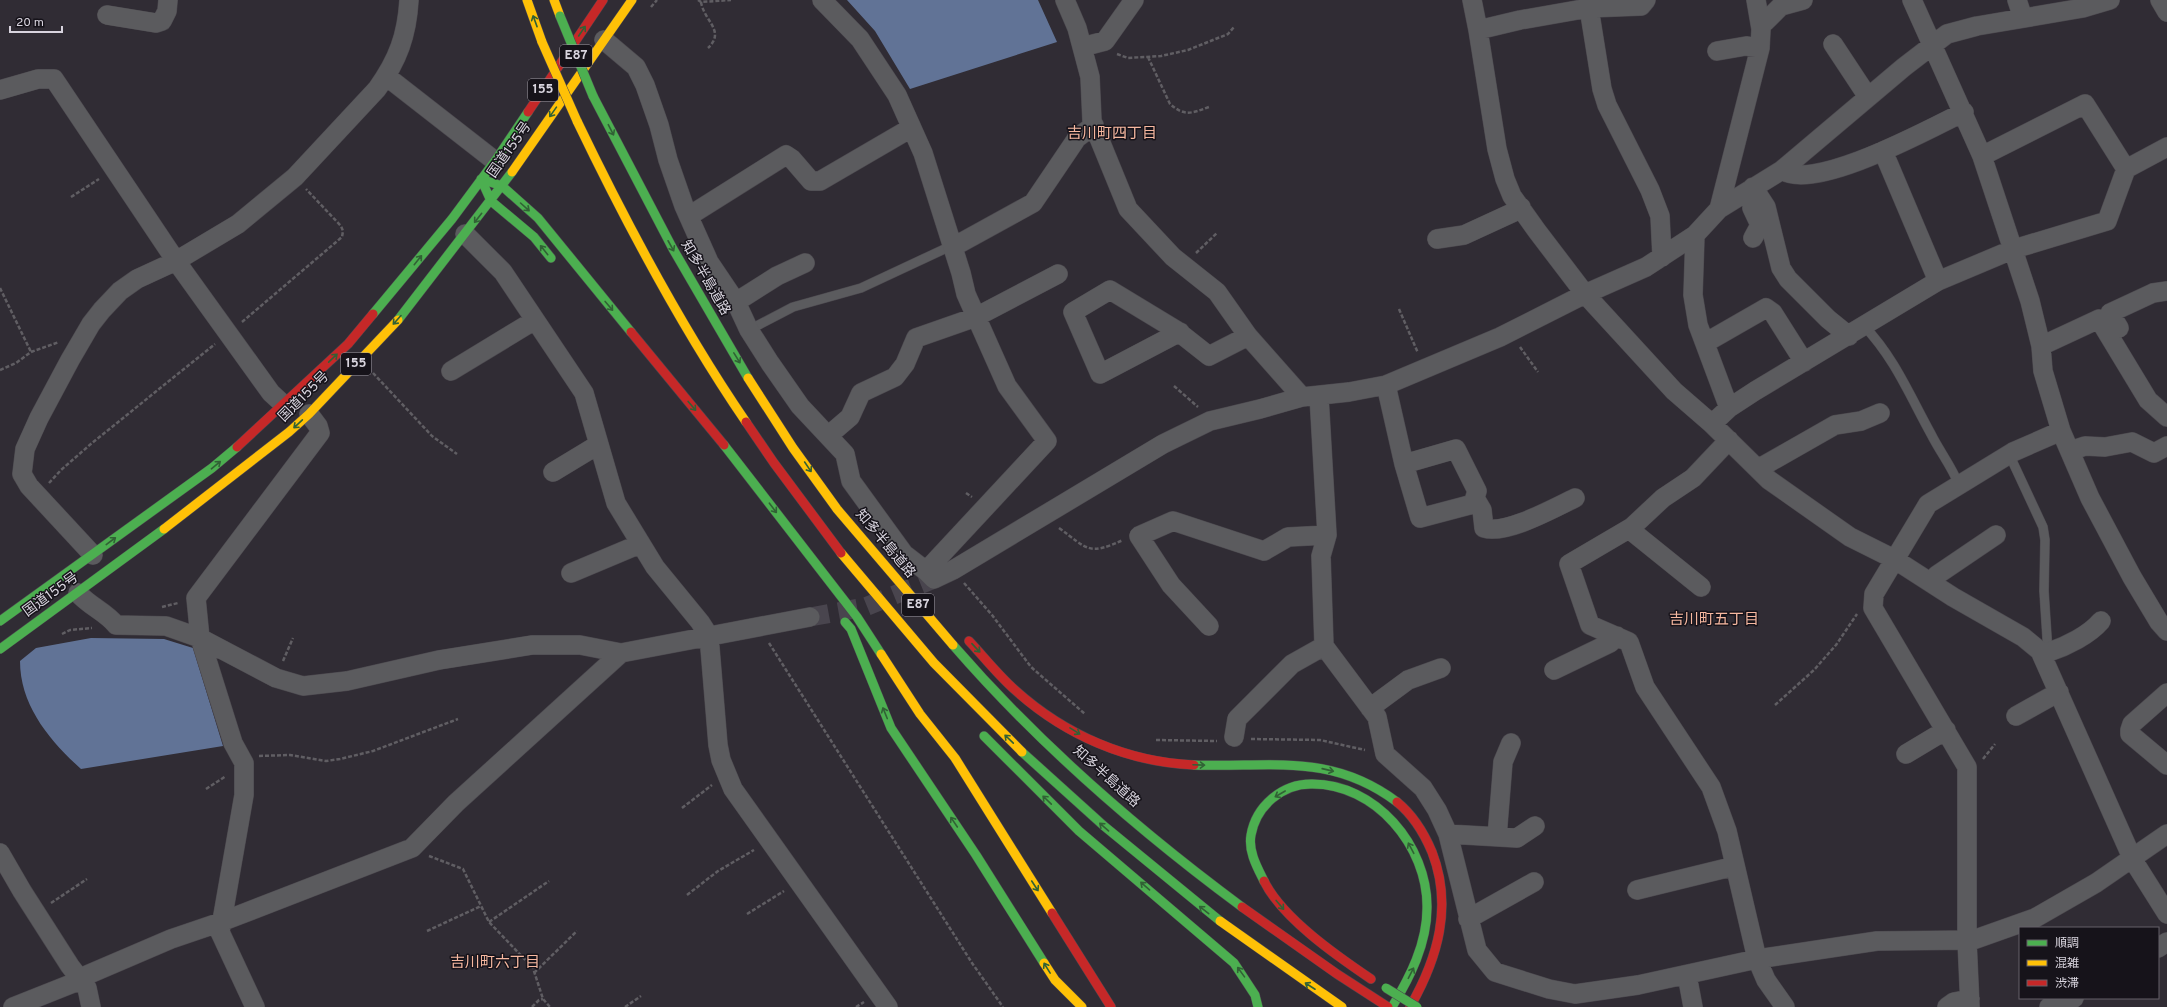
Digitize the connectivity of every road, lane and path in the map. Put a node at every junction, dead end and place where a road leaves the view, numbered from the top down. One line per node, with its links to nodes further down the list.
1 (168, 0): 22 (street)
2 (409, 0): 35 (street)
3 (527, 0): 140 (highway, E87, one-way to 3, bridge)
4 (554, 0): 126 (highway, 知多半島道路 / E87, one-way to 126, bridge)
5 (603, 0): 45 (highway, 国道155号 / 155, one-way to 5)
6 (632, 0): 26 (highway, 国道155号 / 155)
7 (731, 0): 18 (path)
8 (822, 0): 41 (street)
9 (1065, 0): 30 (street)
10 (1134, 0): 27 (street)
11 (1472, 0): 25 (street)
12 (1646, 0): 19 (street)
13 (1756, 0): 23 (street)
14 (1803, 0): 23 (street)
15 (1912, 0): 29 (street)
16 (2110, 0): 20 (street)
17 (2160, 0): 21 (street)
18 (699, 1): 31 (path)
19 (1590, 8): 25 (street); 64 (street)
20 (2020, 9): 29 (street)
21 (2167, 12)
22 (107, 15)
23 (1760, 23): 32 (street)
24 (1234, 27): 34 (path)
25 (1478, 30): 54 (street)
26 (604, 40): 50 (highway, 国道155号 / 155, one-way to 50); 56 (street)
27 (1105, 41): 30 (street); 34 (path)
28 (1833, 44): 37 (street)
29 (1933, 44): 37 (street); 39 (street)
30 (1082, 47): 40 (street)
31 (708, 48)
32 (1760, 48): 33 (street); 55 (street)
33 (1717, 52)
34 (1148, 57): 38 (path)
35 (386, 76): 45 (street); 65 (street)
36 (0, 90): 46 (street)
37 (1868, 97): 48 (street)
38 (1209, 106)
39 (1964, 112): 43 (street); 44 (street)
40 (1094, 125): 62 (street); 67 (street)
41 (911, 128): 56 (street); 62 (street)
42 (2167, 147): 47 (street)
43 (1883, 151): 48 (street); 70 (street)
44 (1982, 156): 47 (street); 63 (street)
45 (494, 161): 49 (highway, 国道155号 / 155)
46 (114, 169): 52 (path); 65 (street)
47 (2126, 169): 63 (street)
48 (1782, 170): 51 (street)
49 (481, 179): 50 (highway); 53 (highway); 97 (highway, 国道155号 / 155, one-way to 49)
50 (502, 186): 53 (highway, 国道155号 / 155); 209 (highway, one-way to 209)
51 (1749, 190): 55 (street); 60 (street); 80 (street)
52 (71, 197)
53 (491, 201): 58 (highway, 国道155号 / 155, one-way to 58); 68 (highway, one-way to 53)
54 (1521, 207): 61 (street); 73 (street)
55 (1719, 209): 59 (street)
56 (689, 216): 74 (street)
57 (1217, 233): 67 (path)
58 (466, 234): 77 (street); 88 (highway, 国道155号 / 155, one-way to 88)
59 (1695, 234): 64 (street); 85 (street)
60 (1753, 238)
61 (1437, 239)
62 (953, 246): 76 (street); 79 (lane)
63 (2014, 249): 70 (street); 86 (street)
64 (1662, 257): 73 (street)
65 (176, 261): 81 (street); 97 (street)
66 (805, 263): 74 (street)
67 (1183, 265): 84 (street)
68 (559, 268)
69 (1058, 274): 76 (street)
70 (1938, 281): 80 (street)
71 (0, 288): 87 (path)
72 (2167, 291): 78 (street)
73 (1586, 294): 83 (street); 103 (street)
74 (736, 302): 79 (street)
75 (1399, 309): 90 (path)
76 (976, 317): 105 (street); 130 (street)
77 (535, 320): 92 (street); 107 (street)
78 (2119, 328)
79 (749, 330): 105 (street)
80 (1856, 331): 89 (street); 115 (lane)
81 (86, 332): 87 (path); 125 (street)
82 (1180, 332): 82 (street); 84 (street)
83 (1511, 332): 90 (street); 93 (path)
84 (1248, 336): 96 (street)
85 (1706, 343): 89 (street); 98 (street)
86 (2041, 346): 101 (street); 104 (street)
87 (31, 352): 91 (path)
88 (360, 360): 100 (highway, 国道155号 / 155); 110 (path)
89 (1804, 362): 98 (street)
90 (1425, 369): 94 (street)
91 (0, 370)
92 (450, 371)
93 (1538, 372)
94 (1386, 385): 96 (street); 112 (street)
95 (1174, 386): 102 (path)
96 (1310, 396): 102 (street); 120 (street)
97 (283, 404): 125 (highway, 国道155号 / 155, one-way to 97)
98 (1729, 408): 103 (street)
99 (1880, 412): 113 (street)
100 (309, 414): 134 (highway, 国道155号 / 155, one-way to 134); 149 (street)
101 (2167, 417)
102 (1210, 421): 118 (street)
103 (1712, 424): 106 (street)
104 (2061, 431): 109 (street); 111 (street)
105 (829, 435): 130 (street)
106 (1729, 440): 113 (street); 119 (street)
107 (599, 446): 114 (street); 123 (street)
108 (2167, 446): 109 (street)
109 (2070, 451): 144 (street)
110 (457, 454)
111 (2009, 454): 115 (street); 154 (lane)
112 (1404, 464): 116 (street); 116 (street)
113 (1759, 470): 127 (street)
114 (553, 472)
115 (1959, 485): 127 (street)
116 (1475, 498): 117 (street)
117 (1575, 498)
118 (1047, 513): 122 (path); 128 (street)
119 (1632, 526): 124 (street); 133 (street); 148 (street)
120 (1327, 535): 122 (street); 151 (street)
121 (1996, 535): 132 (street)
122 (1139, 536): 143 (street)
123 (640, 544): 131 (street); 147 (street)
124 (1666, 548)
125 (93, 555): 138 (highway, 国道155号 / 155)
126 (876, 557): 129 (highway); 230 (highway, 知多半島道路 / E87)
127 (1894, 559): 132 (street); 135 (street)
128 (953, 570): 130 (street); 164 (path)
129 (902, 571)
130 (926, 571)
131 (572, 573)
132 (1931, 583): 154 (street)
133 (1701, 587)
134 (78, 593): 141 (street); 152 (highway, 国道155号 / 155)
135 (1874, 594): 161 (path); 166 (street)
136 (810, 617): 142 (street)
137 (841, 617): 208 (highway, one-way to 137)
138 (0, 621)
139 (2101, 621): 154 (street)
140 (897, 622): 155 (highway); 229 (highway, E87, one-way to 140)
141 (116, 625): 146 (path); 149 (street)
142 (761, 626): 147 (street); 224 (path)
143 (1209, 626)
144 (2167, 631)
145 (961, 632): 232 (highway, one-way to 232)
146 (62, 634)
147 (709, 636): 153 (street); 176 (street)
148 (1617, 636): 157 (street); 187 (street)
149 (200, 638): 158 (street); 174 (street)
150 (293, 638): 158 (path)
151 (1324, 646): 162 (street); 168 (street)
152 (0, 649)
153 (621, 653): 158 (street); 184 (street)
154 (2046, 654): 159 (street)
155 (924, 667)
156 (1440, 668): 162 (street)
157 (1554, 670)
158 (276, 678)
159 (2059, 692): 163 (street); 186 (street)
160 (2167, 693): 175 (street)
161 (1775, 705)
162 (1370, 708): 172 (street)
163 (2016, 716)
164 (1091, 718)
165 (458, 719): 174 (path)
166 (1943, 726): 169 (street); 173 (street); 203 (street)
167 (979, 730): 228 (highway, one-way to 167)
168 (1234, 737): 170 (path); 172 (path)
169 (1916, 738)
170 (1153, 740)
171 (1511, 743): 182 (street)
172 (1385, 754): 180 (street)
173 (1906, 754)
174 (244, 763): 177 (path); 199 (street)
175 (2167, 765)
176 (727, 777): 178 (path); 183 (street)
177 (206, 789)
178 (682, 808)
179 (1536, 826): 182 (street)
180 (1448, 834): 182 (street); 198 (street)
181 (2167, 834): 186 (street)
182 (1497, 837)
183 (768, 841): 190 (street); 193 (path)
184 (412, 848): 194 (path); 199 (street)
185 (0, 853): 195 (street)
186 (2133, 860): 197 (street); 203 (street)
187 (1735, 866): 192 (street); 204 (street)
188 (87, 879): 195 (path)
189 (549, 881): 200 (path)
190 (798, 882): 196 (path); 223 (street)
191 (1534, 882): 198 (street)
192 (1637, 890)
193 (686, 895)
194 (481, 906): 200 (path); 201 (path)
195 (36, 914): 207 (street)
196 (747, 914)
197 (2167, 914)
198 (1468, 919): 214 (street)
199 (221, 922): 207 (street); 219 (street)
200 (489, 922): 205 (path)
201 (427, 931)
202 (577, 931): 205 (path)
203 (1967, 940): 204 (street); 215 (street)
204 (1757, 959): 206 (street); 216 (street)
205 (534, 973): 211 (path)
206 (1687, 975): 214 (street); 234 (street)
207 (81, 980): 217 (street); 218 (street)
208 (1055, 980): 213 (highway); 225 (highway)
209 (1101, 989): 226 (highway); 227 (highway)
210 (641, 996): 222 (path)
211 (543, 999): 220 (path); 221 (path)
212 (2072, 999): 236 (street)
213 (1061, 1000)
214 (1572, 1000)
215 (1970, 1003): 235 (street)
216 (1779, 1005)
217 (13, 1007)
218 (91, 1007)
219 (255, 1007)
220 (532, 1007)
221 (550, 1007)
222 (625, 1007)
223 (888, 1007)
224 (1003, 1007)
225 (1082, 1007)
226 (1111, 1007)
227 (1117, 1007)
228 (1258, 1007)
229 (1342, 1007)
230 (1388, 1007)
231 (1392, 1007): 233 (highway, one-way to 233, bridge)
232 (1410, 1007)
233 (1417, 1007)
234 (1693, 1007)
235 (1947, 1007)
236 (2050, 1007)

